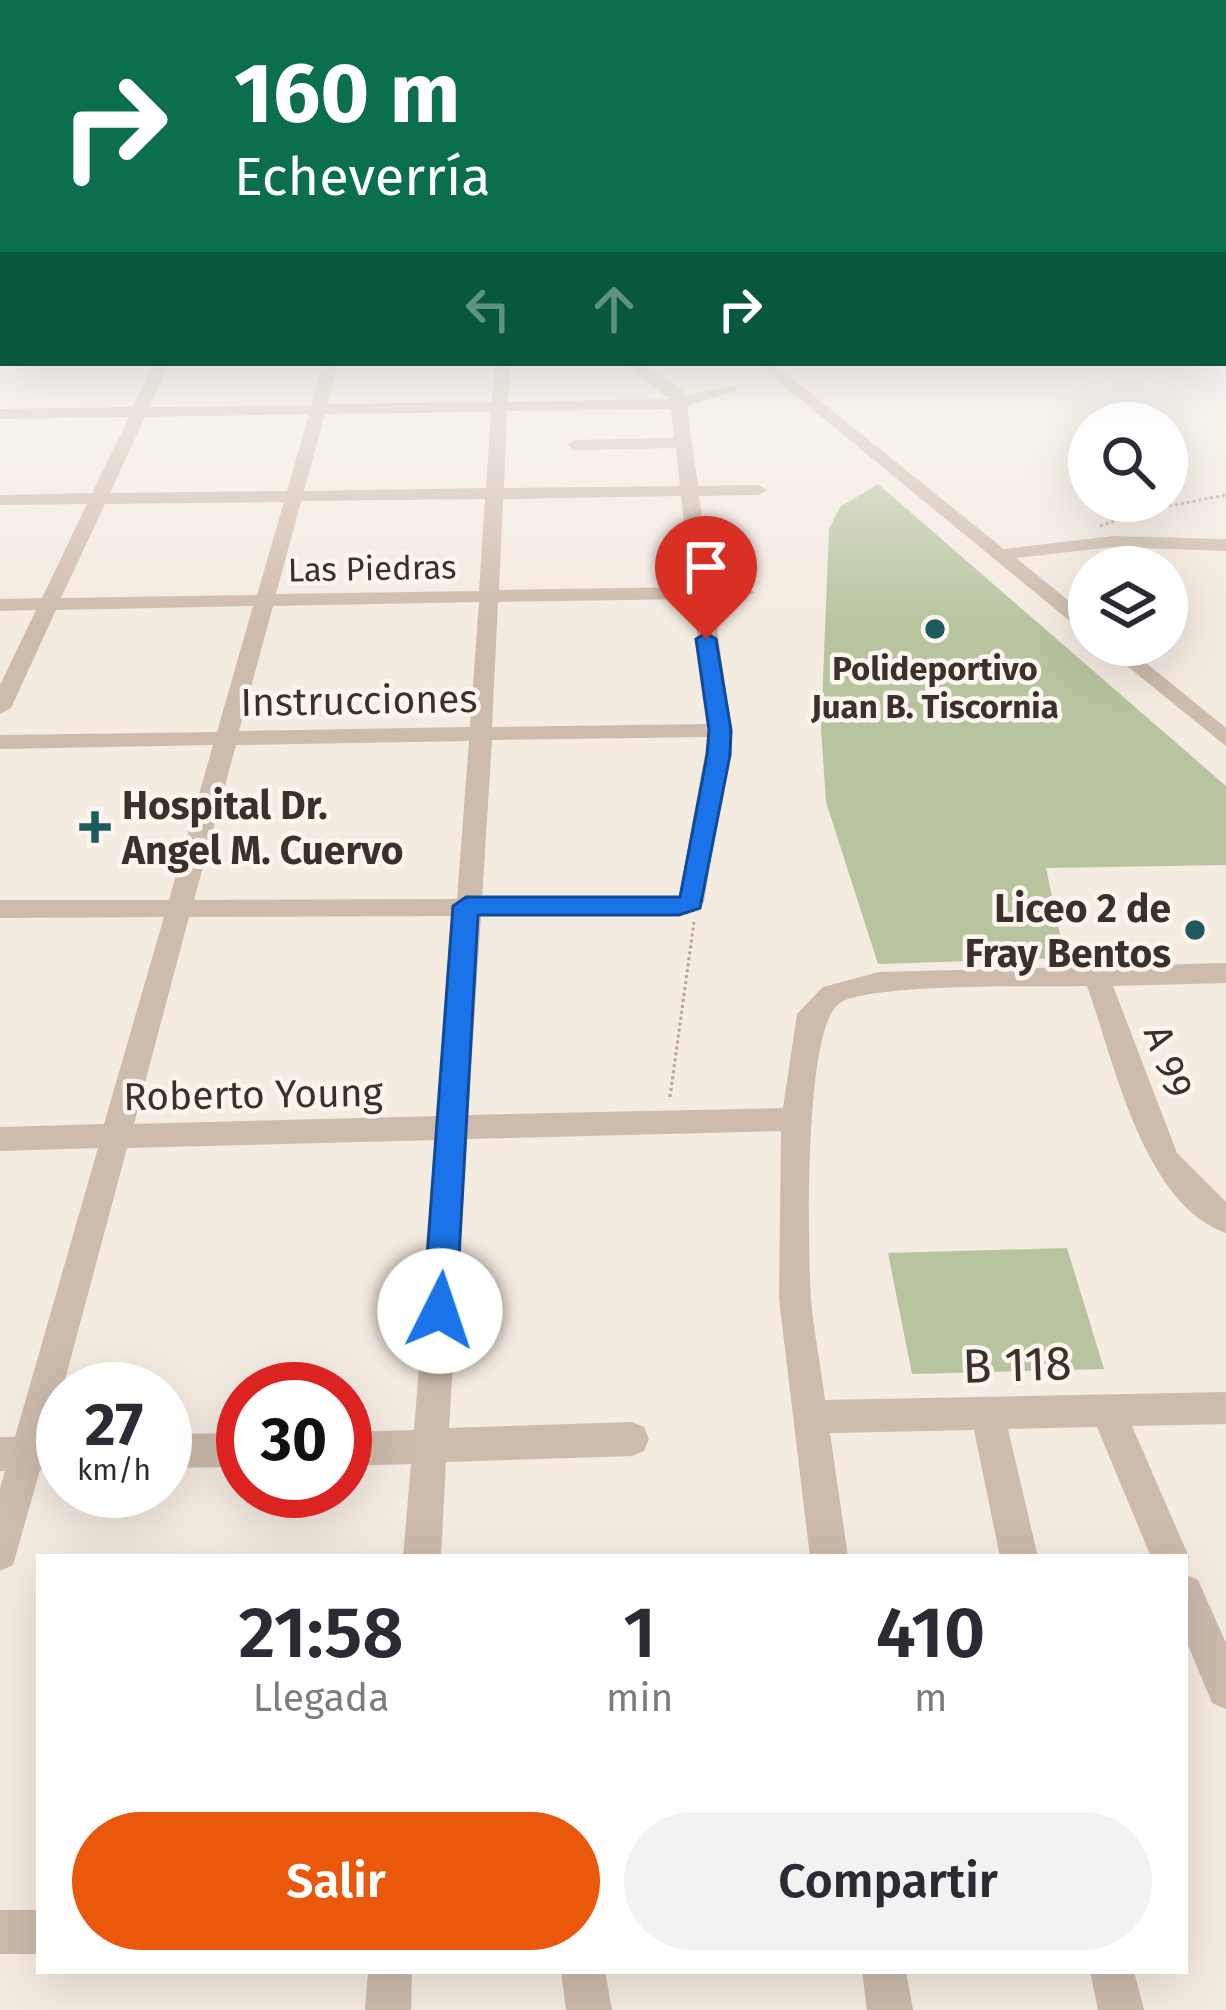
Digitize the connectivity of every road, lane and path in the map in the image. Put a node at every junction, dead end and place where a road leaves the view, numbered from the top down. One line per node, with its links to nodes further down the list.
1 (126, 438): 13 (street)
2 (310, 438): 12 (street)
3 (498, 438): 10 (street)
4 (680, 438): 6 (street)
5 (856, 438): 17 (street)
6 (681, 443): 7 (street); 8 (street)
7 (575, 446)
8 (687, 490): 9 (street); 10 (street); 19 (street)
9 (758, 490)
10 (495, 493): 12 (street); 20 (street)
11 (1226, 495): 15 (path)
12 (295, 496): 13 (street); 21 (street)
13 (99, 498): 14 (street); 22 (street)
14 (0, 500)
15 (1061, 544): 16 (street); 17 (street)
16 (1226, 545)
17 (1000, 555): 24 (street)
18 (744, 592): 19 (street, Las Piedras)
19 (699, 593): 20 (street, Las Piedras); 27 (street)
20 (487, 596): 21 (street, Las Piedras); 28 (street)
21 (265, 600): 22 (street, Las Piedras); 29 (street)
22 (50, 604): 23 (street, Las Piedras); 26 (street)
23 (0, 605)
24 (1068, 610)
25 (1137, 666): 30 (street)
26 (0, 708)
27 (720, 730): 28 (street, Instrucciones); 32 (street)
28 (481, 734): 29 (street, Instrucciones); 33 (street)
29 (229, 738): 31 (street, Instrucciones); 35 (street)
30 (1226, 739)
31 (0, 742)
32 (688, 904): 33 (street); 39 (path)
33 (466, 906): 35 (street); 40 (street)
34 (0, 909): 35 (street)
35 (181, 910): 41 (street)
36 (1226, 973): 37 (street)
37 (1096, 975): 38 (street); 43 (street, A 99)
38 (796, 1119): 39 (street, Roberto Young); 47 (street)
39 (667, 1123): 40 (street, Roberto Young)
40 (453, 1128): 41 (street, Roberto Young); 49 (street)
41 (116, 1136): 42 (street, Roberto Young); 51 (street)
42 (0, 1139)
43 (1226, 1220)
44 (1226, 1408): 45 (street, B 118)
45 (1107, 1409): 46 (street, B 118); 56 (street)
46 (987, 1412): 47 (street, B 118); 55 (street)
47 (810, 1418): 54 (street)
48 (632, 1439): 49 (street)
49 (430, 1448): 50 (street); 53 (street)
50 (372, 1449)
51 (30, 1454): 52 (street)
52 (0, 1552)
53 (422, 1554)
54 (829, 1554)
55 (1018, 1554)
56 (1169, 1554)
57 (1188, 1600): 58 (street)
58 (1226, 1689)
59 (0, 1932): 60 (street)
60 (36, 1932)
61 (390, 1974): 65 (street)
62 (584, 1974): 66 (street)
63 (884, 1974): 67 (street)
64 (1113, 1974): 68 (street)
65 (388, 2010)
66 (589, 2010)
67 (890, 2010)
68 (1121, 2010)

